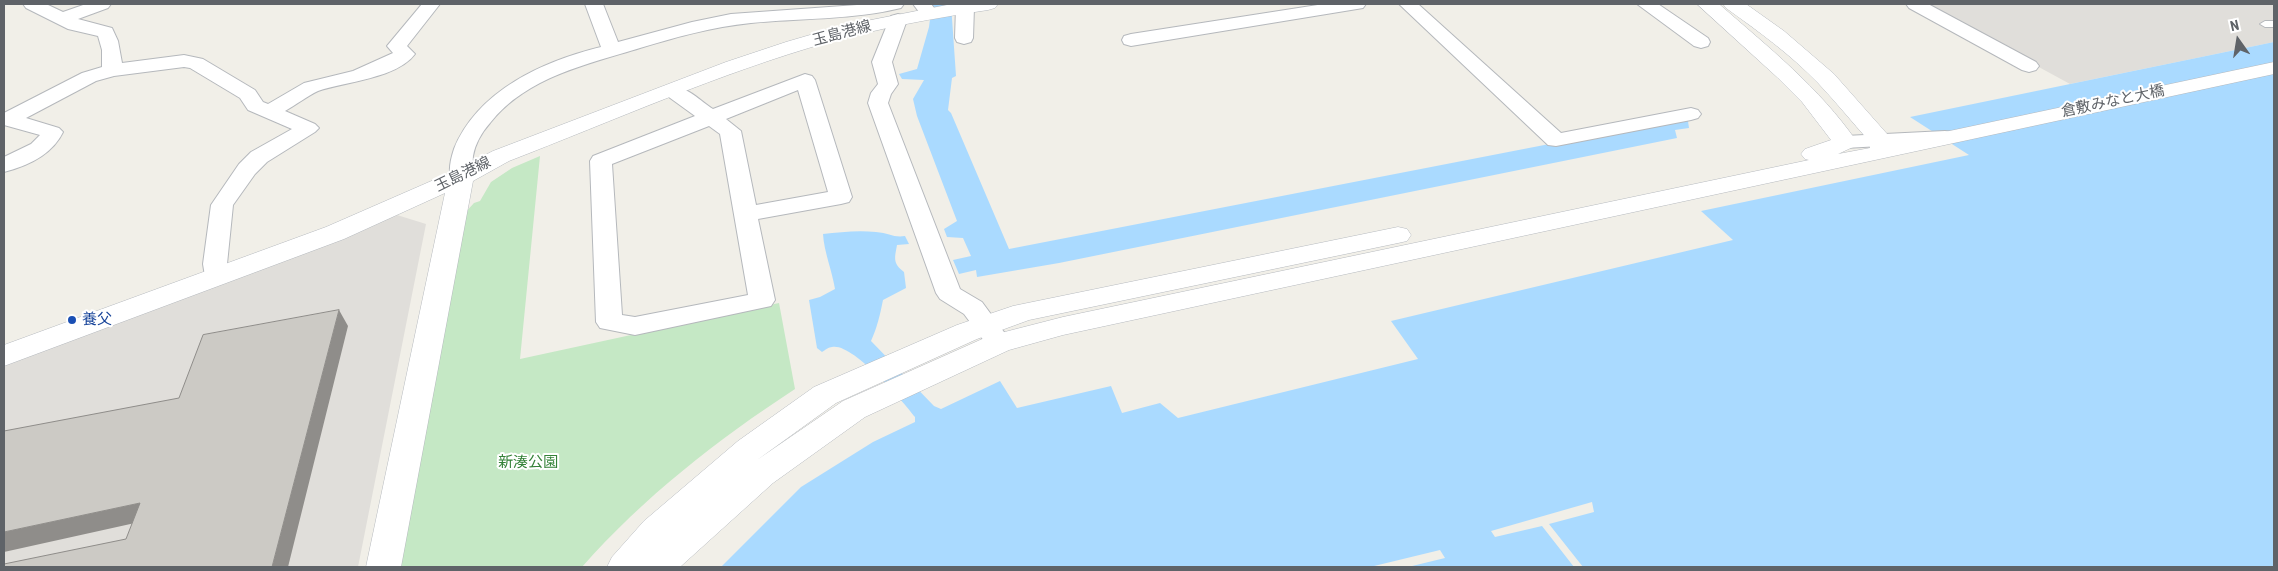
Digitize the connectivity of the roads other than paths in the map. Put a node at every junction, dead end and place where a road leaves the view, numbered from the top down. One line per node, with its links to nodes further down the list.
1 (32, 4): 16 (street)
2 (102, 4): 16 (street)
3 (431, 4): 25 (street)
4 (594, 4): 20 (street)
5 (988, 4): 12 (street, 玉島港線)
6 (1358, 4): 18 (street)
7 (1408, 4): 26 (street)
8 (1646, 4): 19 (street)
9 (1707, 4): 29 (street)
10 (1733, 4): 30 (street)
11 (1915, 4): 21 (street)
12 (964, 6): 13 (street, 玉島港線); 17 (street)
13 (926, 8): 15 (street, 玉島港線)
14 (748, 11): 15 (street); 20 (street)
15 (897, 12): 24 (street, 玉島港線); 35 (street)
16 (61, 19): 23 (street)
17 (964, 38)
18 (1131, 40)
19 (1701, 42)
20 (612, 50): 32 (street)
21 (2029, 66)
22 (2274, 68): 30 (street, 倉敷みなと大橋)
23 (112, 70): 25 (street); 28 (street)
24 (673, 91): 27 (street); 32 (street, 玉島港線)
25 (268, 112): 34 (street)
26 (1691, 114)
27 (710, 117): 33 (street); 33 (street); 33 (street)
28 (5, 119): 31 (street)
29 (1846, 142): 30 (street); 35 (street)
30 (1882, 146): 35 (street, 倉敷みなと大橋)
31 (4, 165)
32 (462, 177): 34 (street, 玉島港線); 37 (street)
33 (745, 214)
34 (217, 276): 36 (street, 玉島港線)
35 (992, 334): 38 (street); 39 (street)
36 (4, 356)
37 (384, 567)
38 (624, 567)
39 (660, 567)

